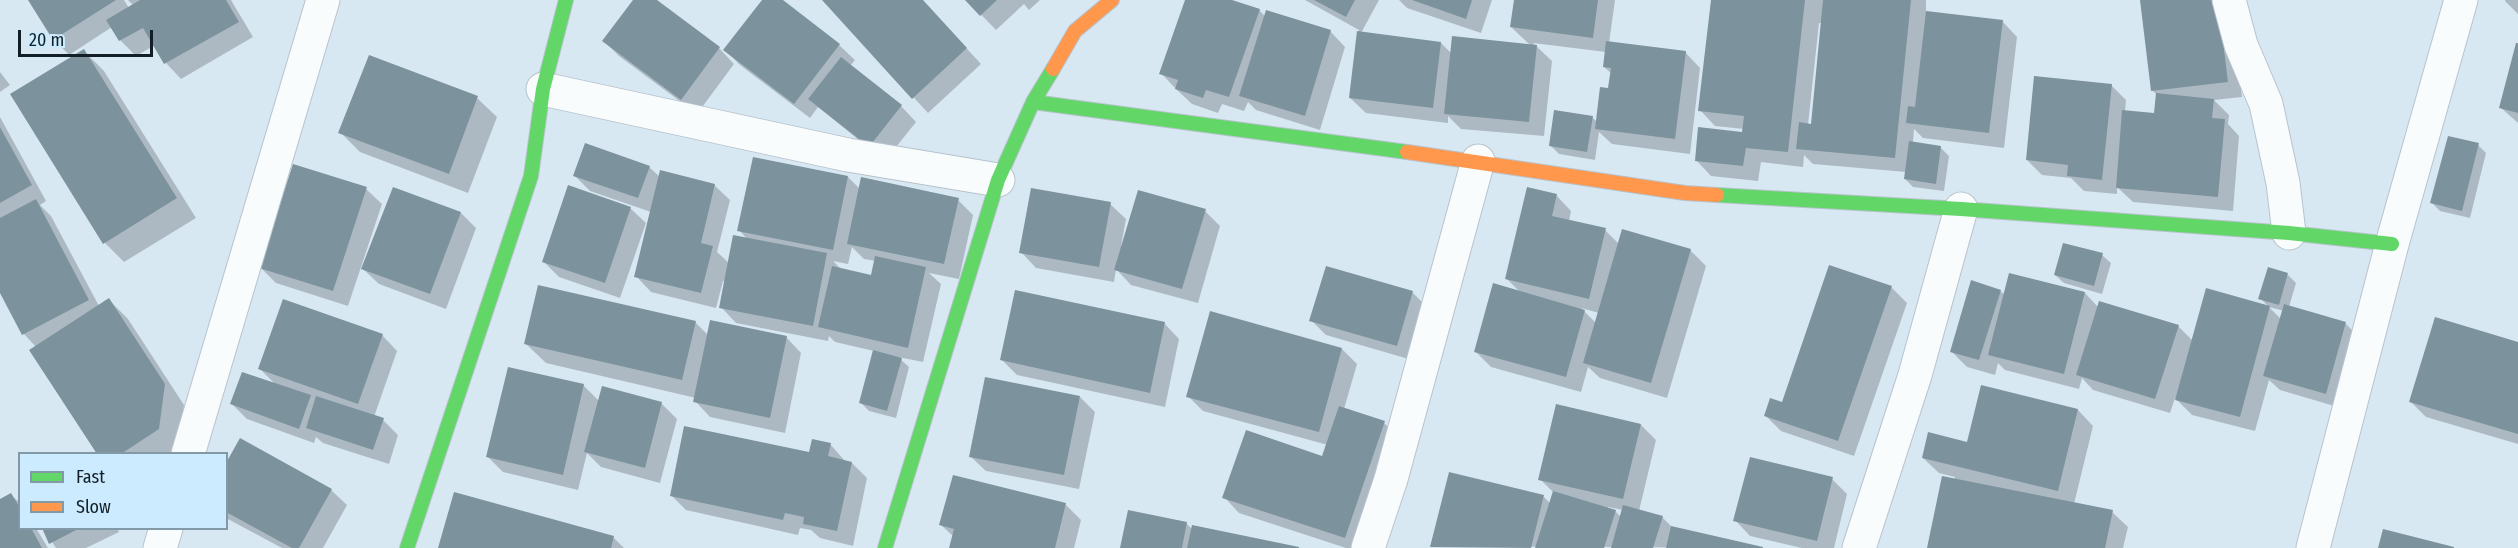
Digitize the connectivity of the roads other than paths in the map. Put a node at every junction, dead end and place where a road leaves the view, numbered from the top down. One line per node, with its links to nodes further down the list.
1 (323, 0): 13 (street)
2 (566, 0): 6 (street)
3 (1112, 0): 7 (street)
4 (2229, 0): 11 (street)
5 (2461, 0): 12 (street)
6 (543, 89): 9 (street); 16 (street)
7 (1033, 102): 8 (street); 9 (street)
8 (1478, 161): 10 (street); 18 (street)
9 (998, 180): 17 (street)
10 (1961, 209): 11 (street); 19 (street)
11 (2289, 233): 12 (street)
12 (2392, 244): 20 (street)
13 (188, 452)
14 (165, 530): 15 (street)
15 (160, 548)
16 (407, 548)
17 (885, 548)
18 (1368, 548)
19 (1859, 548)
20 (2313, 548)

